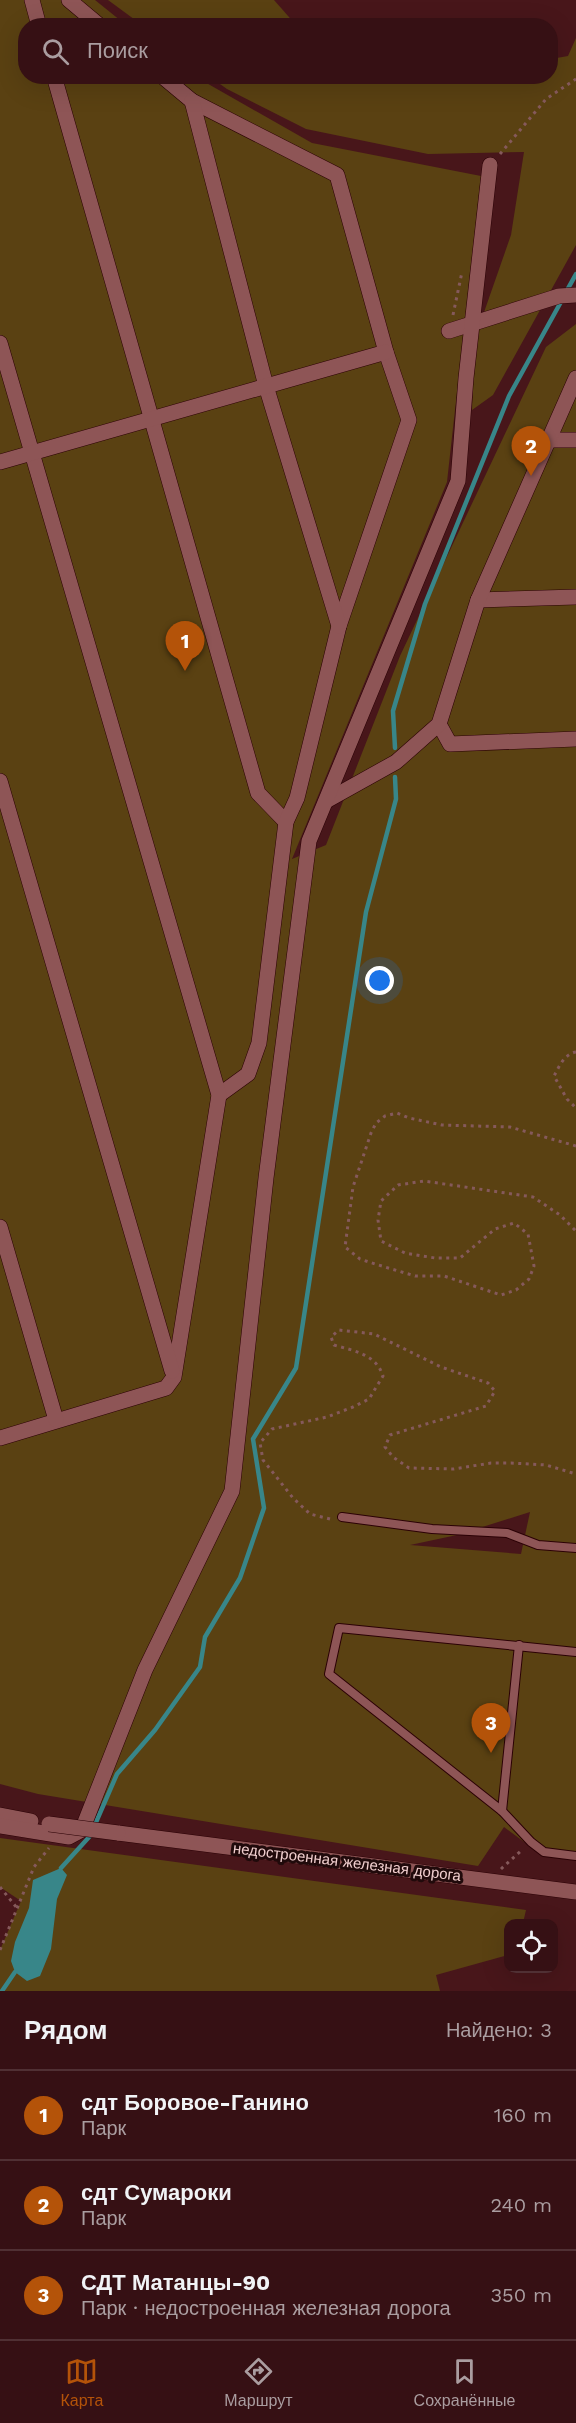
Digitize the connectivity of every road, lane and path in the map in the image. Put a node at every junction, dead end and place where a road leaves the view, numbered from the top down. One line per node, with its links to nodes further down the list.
1 (32, 0): 3 (street)
2 (69, 0): 4 (street)
3 (37, 18)
4 (90, 18)
5 (56, 84): 16 (street)
6 (172, 84): 7 (street)
7 (192, 101): 13 (street); 15 (street)
8 (490, 165): 10 (street)
9 (576, 296): 10 (street)
10 (472, 324): 11 (street); 27 (street)
11 (449, 332)
12 (0, 344): 19 (street)
13 (386, 352): 15 (street); 23 (street)
14 (576, 378): 17 (street)
15 (266, 386): 16 (street); 23 (street)
16 (150, 419): 19 (street); 28 (street)
17 (547, 440): 18 (street); 22 (street)
18 (576, 440)
19 (31, 453): 20 (street); 30 (street)
20 (0, 462)
21 (576, 597): 22 (street)
22 (478, 600): 24 (street)
23 (339, 626): 28 (street)
24 (440, 723): 25 (street); 27 (street)
25 (576, 739)
26 (0, 781): 35 (street)
27 (326, 801): 46 (street)
28 (286, 822): 30 (street)
29 (576, 1052): 31 (path)
30 (219, 1095): 35 (street)
31 (576, 1108)
32 (576, 1146): 34 (path)
33 (0, 1227): 36 (street)
34 (576, 1231)
35 (174, 1377): 36 (street)
36 (56, 1420): 37 (street)
37 (0, 1438)
38 (576, 1474): 39 (path)
39 (342, 1516): 40 (lane)
40 (576, 1548)
41 (519, 1645): 42 (lane); 43 (lane); 43 (lane)
42 (576, 1652)
43 (502, 1811): 47 (lane)
44 (0, 1815): 49 (street, недостроенная железная дорога, bridge)
45 (0, 1826): 46 (street)
46 (60, 1835): 52 (path)
47 (531, 1842): 48 (lane); 49 (path)
48 (576, 1856)
49 (489, 1880): 51 (street, недостроенная железная дорога)
50 (0, 1887): 52 (path)
51 (576, 1892)
52 (17, 1908): 53 (path)
53 (0, 1950)

